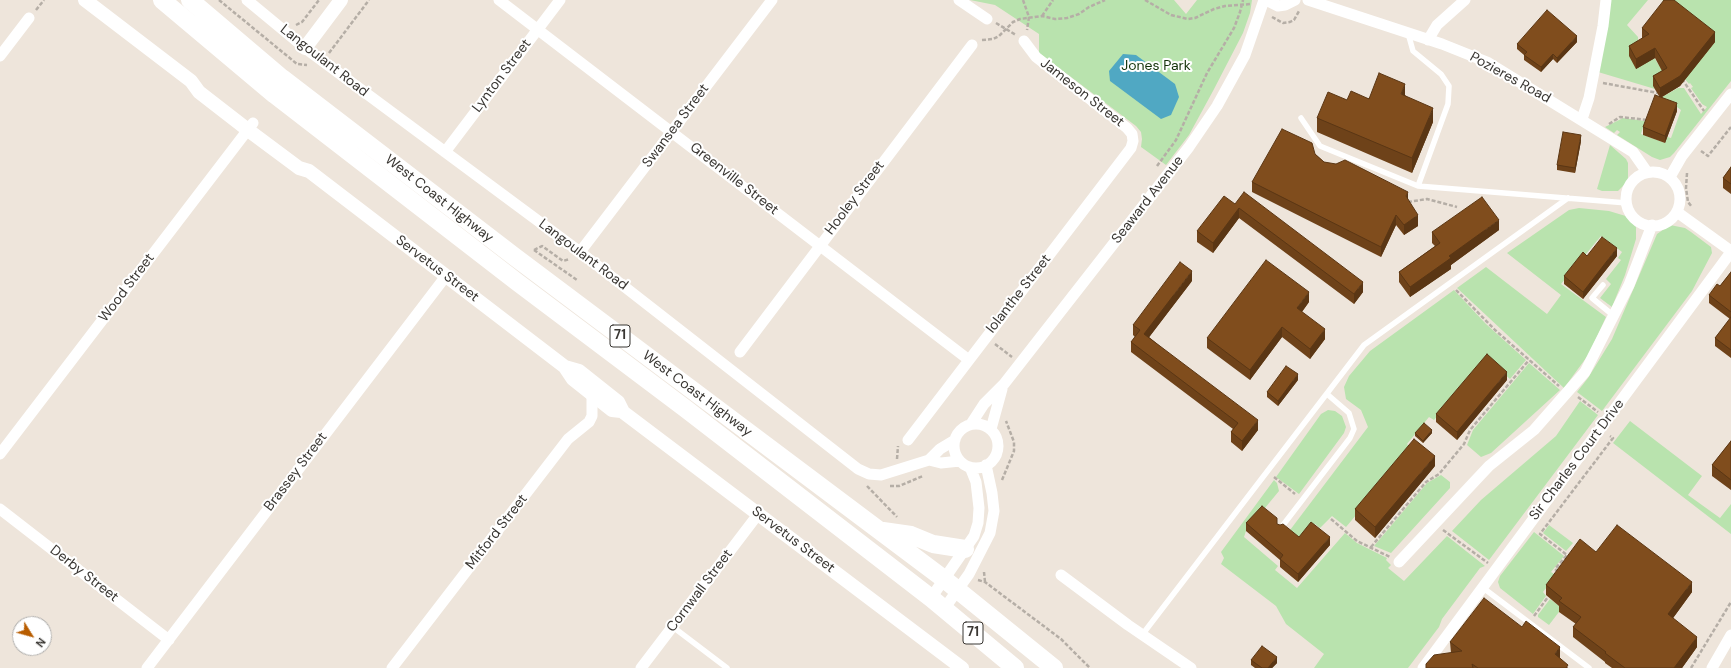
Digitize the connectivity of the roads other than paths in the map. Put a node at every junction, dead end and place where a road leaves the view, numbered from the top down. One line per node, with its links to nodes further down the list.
1 (85, 0): 27 (street, Servetus Street)
2 (162, 0): 70 (highway, West Coast Highway / 71)
3 (190, 0): 63 (highway, West Coast Highway / 71)
4 (247, 0): 22 (street, Langoulant Road)
5 (341, 0): 22 (street)
6 (499, 0): 17 (street, Greenville Street)
7 (560, 0): 17 (street, Lynton Street)
8 (772, 0): 28 (street, Swansea Street)
9 (959, 0): 16 (street)
10 (1265, 0): 11 (street); 47 (street, Seaward Avenue)
11 (1295, 0)
12 (1308, 0): 18 (street, Pozieres Road)
13 (1465, 0): 19 (street)
14 (1606, 0): 26 (street)
15 (29, 18): 23 (street)
16 (987, 19)
17 (538, 30): 28 (street, Greenville Street); 30 (street, Lynton Street)
18 (1408, 33): 19 (street, Pozieres Road); 33 (lane)
19 (1428, 40): 26 (street, Pozieres Road)
20 (1024, 41): 29 (street, Jameson Street)
21 (972, 45): 38 (street, Hooley Street)
22 (305, 48): 30 (street, Langoulant Road)
23 (0, 56)
24 (1731, 94): 32 (street)
25 (1301, 118): 33 (lane)
26 (1582, 119): 31 (street, Pozieres Road)
27 (251, 126): 41 (street, Servetus Street); 55 (street, Wood Street)
28 (672, 131): 38 (street, Greenville Street); 40 (street, Swansea Street)
29 (1131, 148): 45 (street, Iolanthe Street)
30 (445, 152): 40 (street, Langoulant Road)
31 (1647, 172): 32 (street); 35 (street)
32 (1670, 177): 36 (street)
33 (1418, 186): 34 (lane)
34 (1568, 198): 35 (lane); 49 (lane)
35 (1627, 203): 37 (street)
36 (1677, 212): 37 (street); 39 (street)
37 (1652, 225): 43 (street)
38 (819, 246): 44 (street, Hooley Street); 45 (street, Greenville Street)
39 (1731, 252): 68 (street, Sir Charles Court Drive)
40 (576, 256): 56 (street, Langoulant Road)
41 (446, 276): 46 (street, Servetus Street); 74 (street, Brassey Street)
42 (1603, 285): 43 (lane)
43 (1614, 316): 65 (street)
44 (740, 352)
45 (969, 360): 53 (street, Iolanthe Street)
46 (565, 367): 48 (street, Servetus Street); 50 (street, Servetus Street)
47 (1004, 384): 51 (street, Seaward Avenue); 52 (street, Seaward Avenue)
48 (592, 394): 50 (street, Servetus Street); 76 (street, Mitford Street)
49 (1327, 394): 62 (lane); 72 (lane)
50 (623, 412): 61 (street, Servetus Street)
51 (971, 424): 52 (street); 54 (street)
52 (990, 429): 58 (street)
53 (908, 440)
54 (955, 440): 56 (street, Langoulant Road); 57 (street)
55 (0, 454)
56 (929, 460): 57 (street, Langoulant Road)
57 (960, 461): 59 (street)
58 (986, 466): 59 (street); 69 (street)
59 (970, 467): 64 (street)
60 (0, 509): 74 (street, Derby Street)
61 (759, 513): 71 (street, Cornwall Street); 79 (street, Servetus Street)
62 (1280, 529)
63 (882, 531): 64 (highway); 67 (highway, West Coast Highway / 71)
64 (965, 549): 67 (street)
65 (1399, 562)
66 (1061, 576): 72 (street)
67 (944, 579): 69 (highway, West Coast Highway / 71); 70 (street)
68 (1482, 587): 83 (street, Sir Charles Court Drive); 84 (lane)
69 (959, 590): 70 (street); 81 (highway, West Coast Highway / 71)
70 (938, 603): 80 (highway, West Coast Highway / 71)
71 (673, 627): 77 (street, Cornwall Street); 78 (lane)
72 (1142, 635): 82 (street)
73 (1731, 635): 85 (street)
74 (169, 640): 75 (street, Brassey Street)
75 (147, 668)
76 (392, 668)
77 (641, 668)
78 (727, 668)
79 (962, 668)
80 (1015, 668)
81 (1054, 668)
82 (1191, 668)
83 (1423, 668)
84 (1589, 668)
85 (1712, 668)

